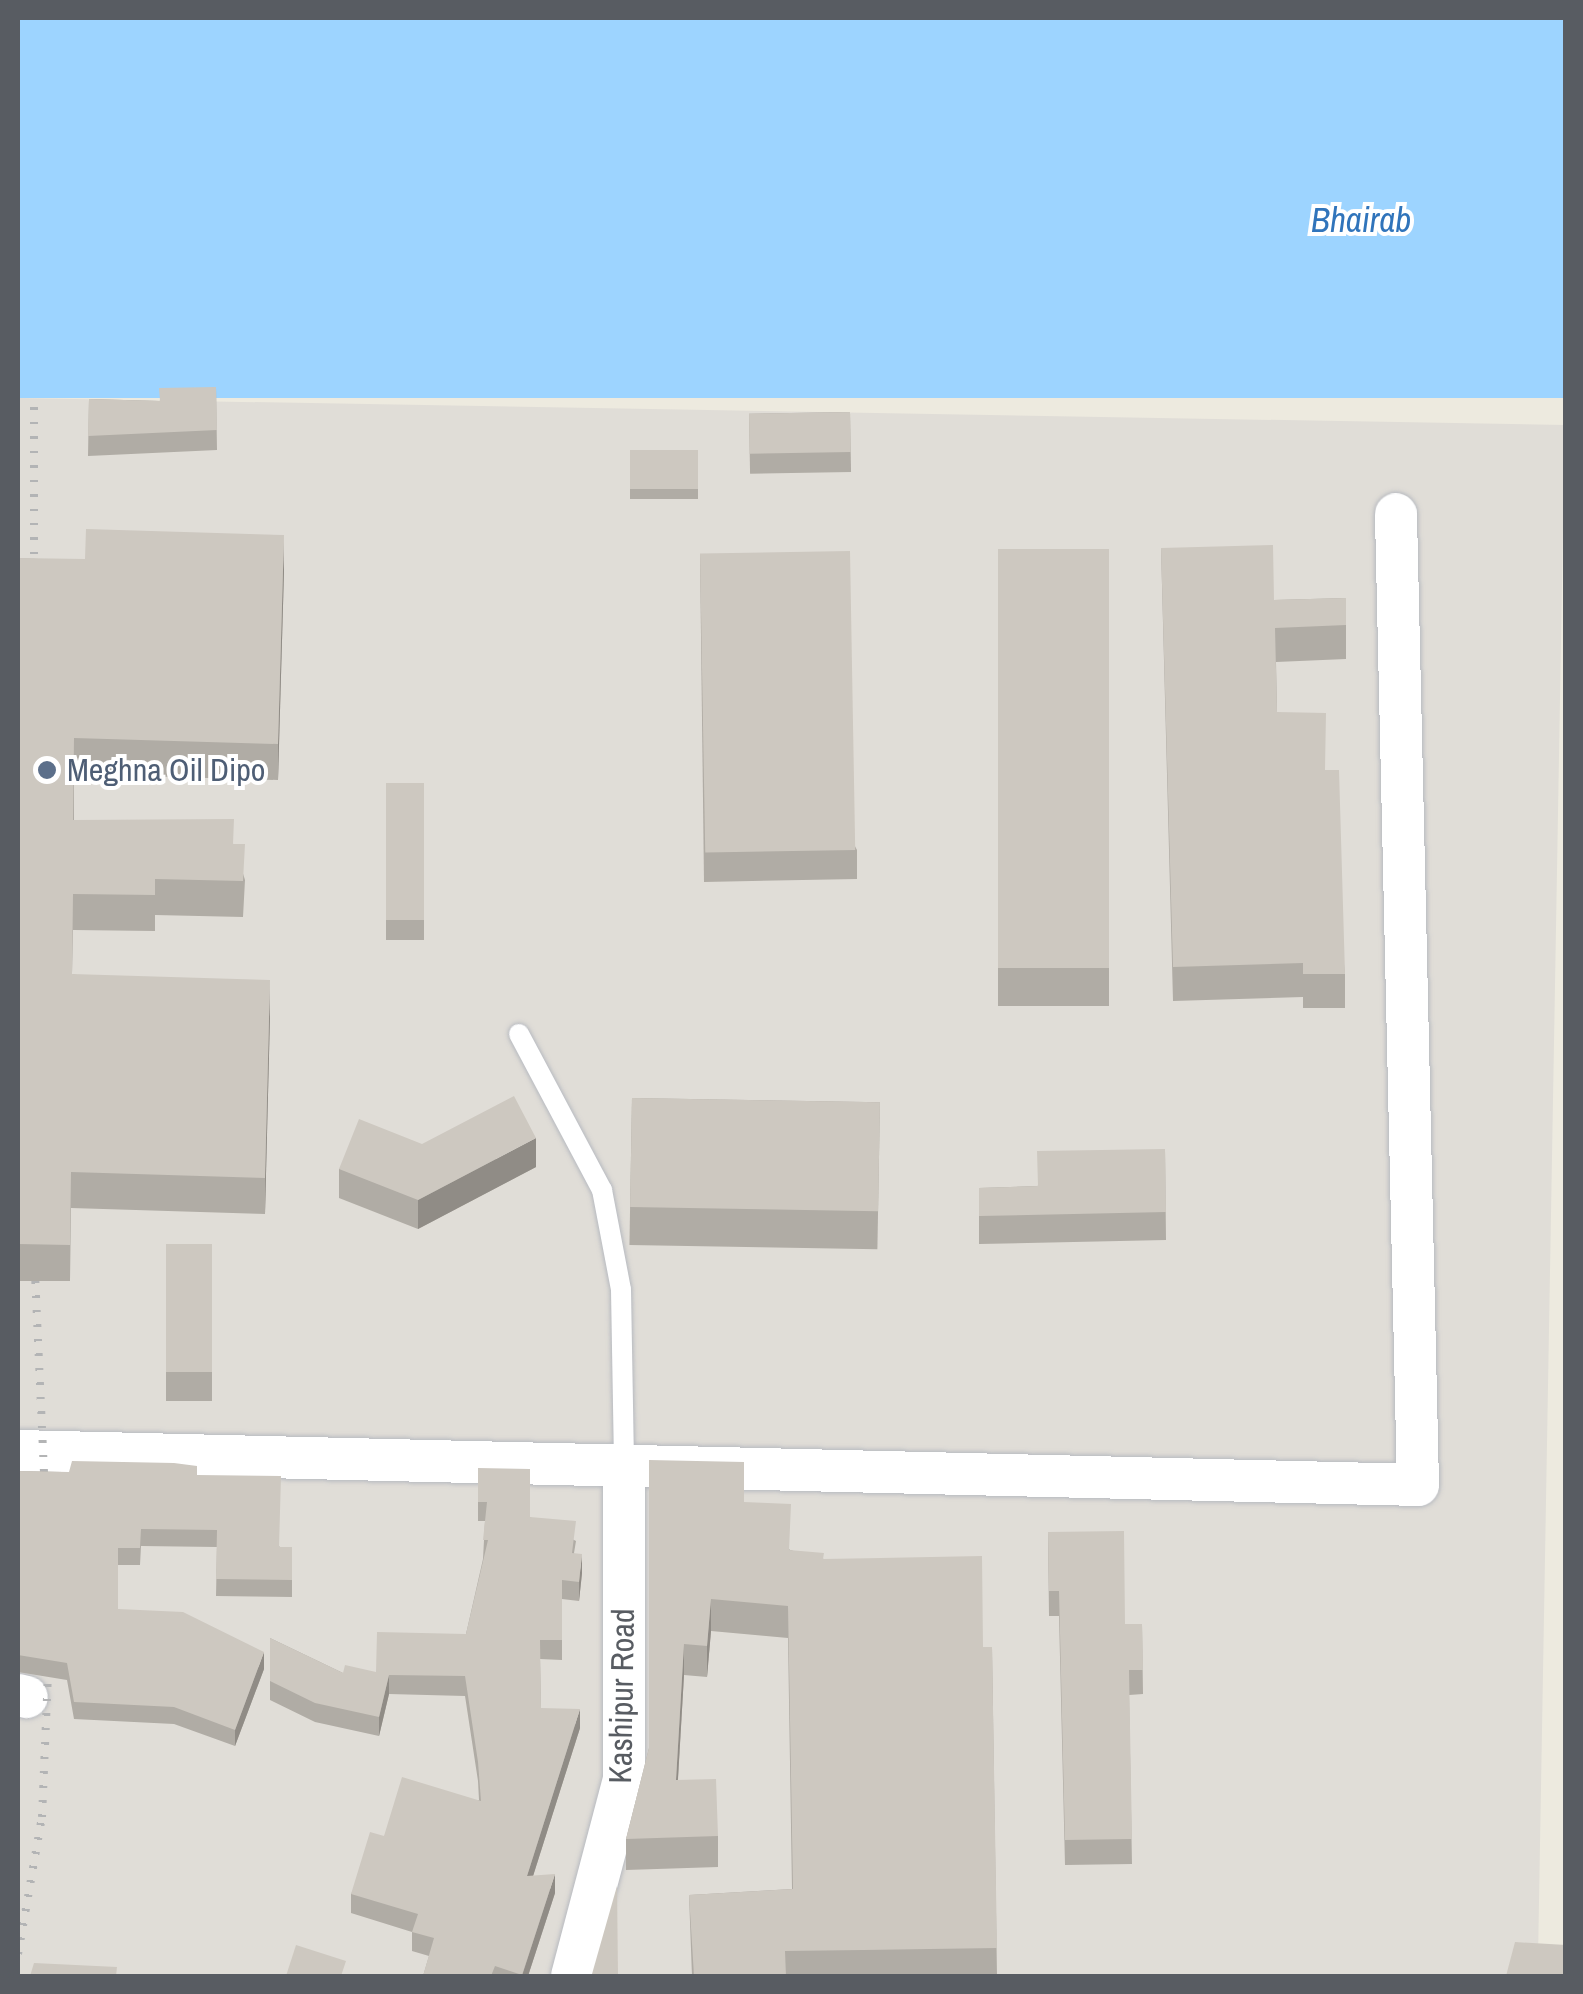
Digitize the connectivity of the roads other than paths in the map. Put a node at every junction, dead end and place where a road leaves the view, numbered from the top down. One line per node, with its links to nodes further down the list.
1 (1396, 514): 4 (street)
2 (519, 1034): 4 (lane)
3 (18, 1451): 4 (street)
4 (624, 1470): 5 (street, Kashipur Road)
5 (572, 1976)

